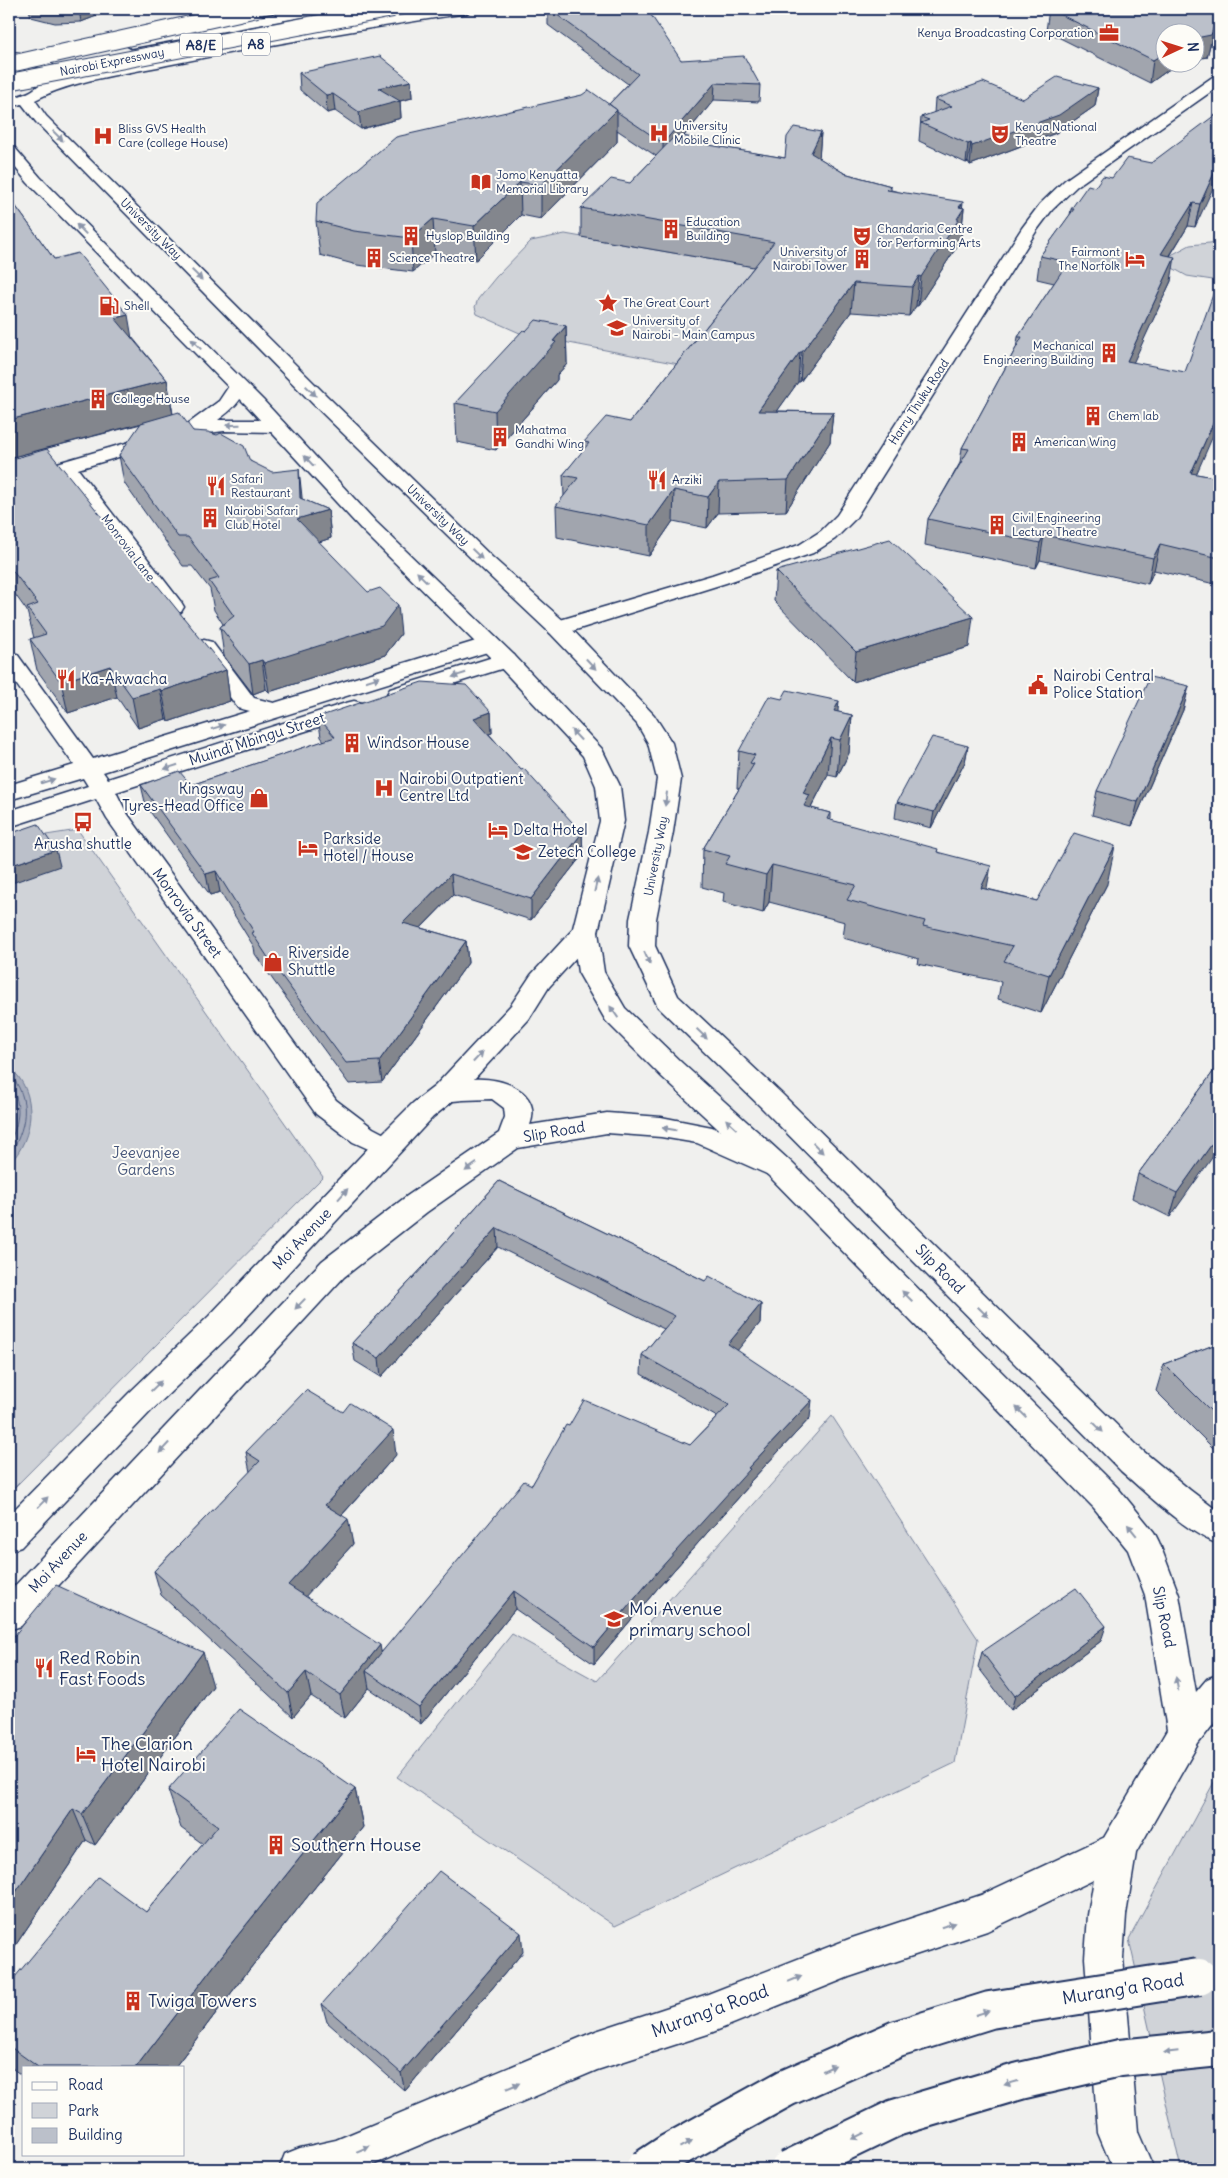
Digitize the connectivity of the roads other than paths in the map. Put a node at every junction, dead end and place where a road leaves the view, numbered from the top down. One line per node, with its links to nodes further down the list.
1 (257, 9): 6 (main road, bridge)
2 (324, 9): 6 (main road, A8)
3 (348, 9): 7 (main road, Nairobi Expressway / A8/E)
4 (393, 9): 9 (main road, Nairobi Expressway / A8/E, bridge)
5 (467, 9): 10 (main road, A8)
6 (13, 59): 10 (main road)
7 (9, 73)
8 (1219, 79): 18 (main road, Harry Thuku Road)
9 (9, 82)
10 (47, 88): 11 (main road)
11 (17, 101): 18 (main road, University Way, one-way to 18)
12 (9, 151): 13 (main road, one-way to 12)
13 (238, 387): 14 (main road); 15 (main road)
14 (276, 426): 15 (main road, one-way to 15); 19 (main road, one-way to 14)
15 (191, 430): 16 (main road)
16 (66, 466): 17 (main road); 22 (main road, Monrovia Lane)
17 (9, 482)
18 (558, 628): 28 (main road, University Way, one-way to 28)
19 (489, 644): 21 (main road); 22 (main road, Muindi Mbingu Street, one-way to 19)
20 (9, 659): 23 (main road, Monrovia Street)
21 (506, 660): 24 (main road, Muindi Mbingu Street, one-way to 24); 27 (main road, one-way to 21)
22 (273, 710): 23 (main road, Muindi Mbingu Street, one-way to 22)
23 (88, 768): 24 (main road, Monrovia Street); 25 (main road, Muindi Mbingu Street, one-way to 23)
24 (103, 789): 26 (main road, Muindi Mbingu Street); 31 (main road, Monrovia Street)
25 (9, 793)
26 (9, 819)
27 (585, 932): 29 (main road, Moi Avenue, one-way to 27); 32 (main road, Slip Road, one-way to 27)
28 (667, 1000): 34 (main road, Slip Road, one-way to 34)
29 (445, 1093): 30 (main road); 31 (main road, Moi Avenue)
30 (511, 1139): 32 (main road, Slip Road, one-way to 30); 33 (main road, Slip Road, one-way to 33)
31 (386, 1147): 35 (main road, Moi Avenue, one-way to 31)
32 (780, 1169): 38 (main road, Slip Road, one-way to 32)
33 (333, 1269): 36 (main road, Moi Avenue, one-way to 36)
34 (1219, 1530)
35 (9, 1537)
36 (9, 1615)
37 (1219, 1690): 38 (main road)
38 (1185, 1732): 39 (main road)
39 (1118, 1849): 42 (main road, Murang'a Road, one-way to 39); 45 (main road)
40 (1219, 1976): 43 (main road, Murang'a Road, one-way to 40, bridge)
41 (1219, 2048): 44 (main road, one-way to 44, bridge)
42 (300, 2169)
43 (644, 2169)
44 (789, 2169)
45 (1134, 2169)

